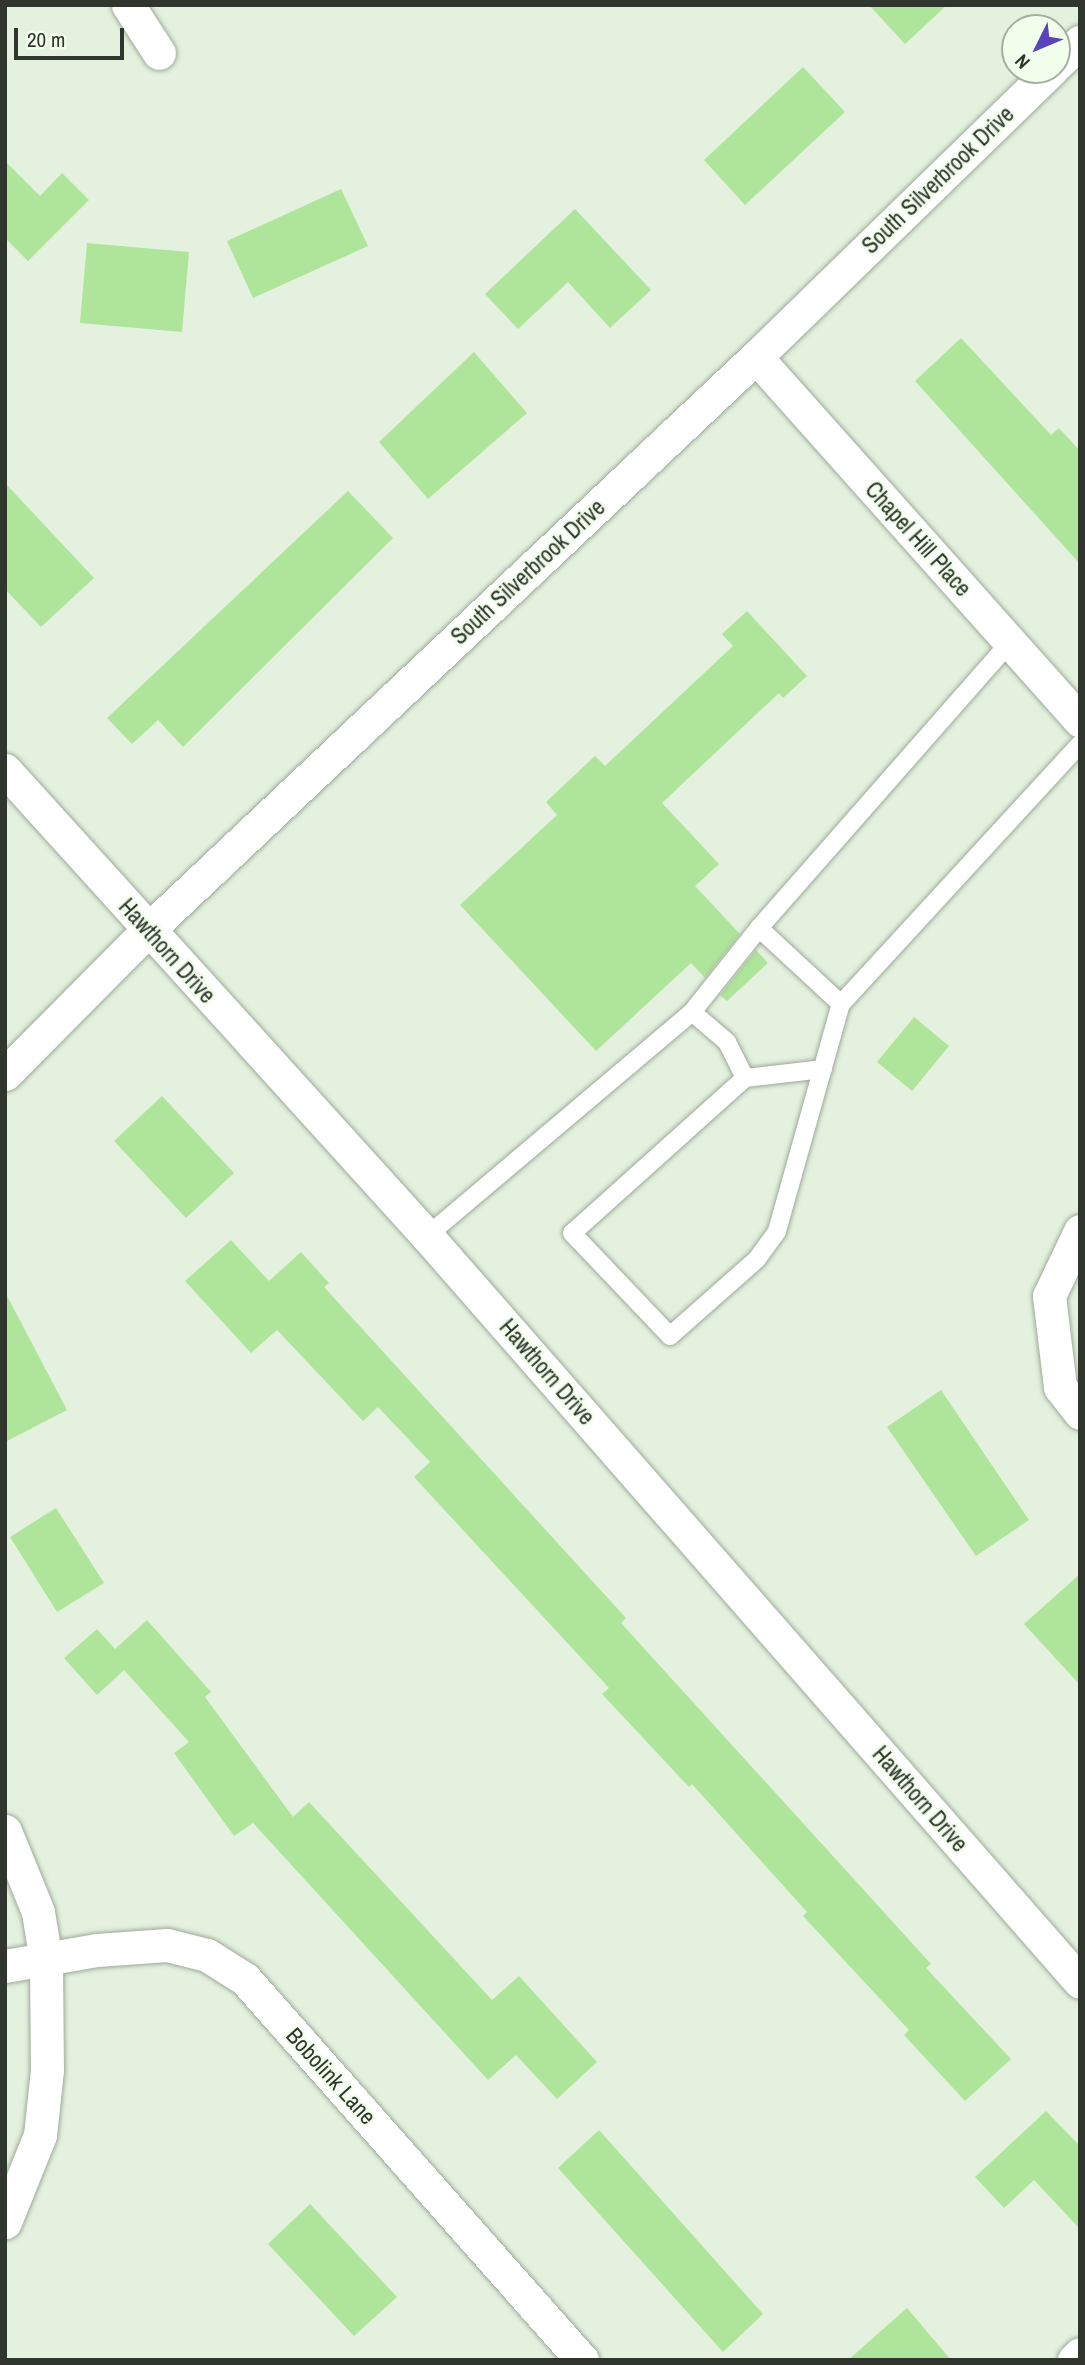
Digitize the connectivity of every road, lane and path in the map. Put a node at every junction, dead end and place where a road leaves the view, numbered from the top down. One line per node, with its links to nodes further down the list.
1 (128, 5): 2 (street)
2 (159, 54)
3 (1037, 84): 4 (street, South Silverbrook Drive)
4 (756, 357): 5 (street, Chapel Hill Place); 10 (street, South Silverbrook Drive)
5 (1010, 642): 6 (street, Chapel Hill Place); 9 (lane)
6 (1080, 721)
7 (1080, 744): 11 (lane)
8 (5, 770): 10 (street, Hawthorn Drive)
9 (759, 928): 11 (lane); 12 (lane)
10 (147, 931): 14 (street, South Silverbrook Drive); 17 (street, Hawthorn Drive)
11 (841, 1004): 13 (lane)
12 (692, 1012): 15 (lane); 17 (lane)
13 (823, 1069): 15 (lane); 15 (lane)
14 (5, 1074)
15 (745, 1078)
16 (1080, 1231): 18 (street)
17 (427, 1236): 22 (street, Hawthorn Drive)
18 (1080, 1413)
19 (5, 1831): 20 (street)
20 (46, 1961): 21 (street, Bobolink Lane); 23 (street); 25 (street, Bobolink Lane)
21 (5, 1966)
22 (1080, 1982)
23 (5, 2222)
24 (1080, 2354): 26 (street)
25 (582, 2360)
26 (1073, 2360)

